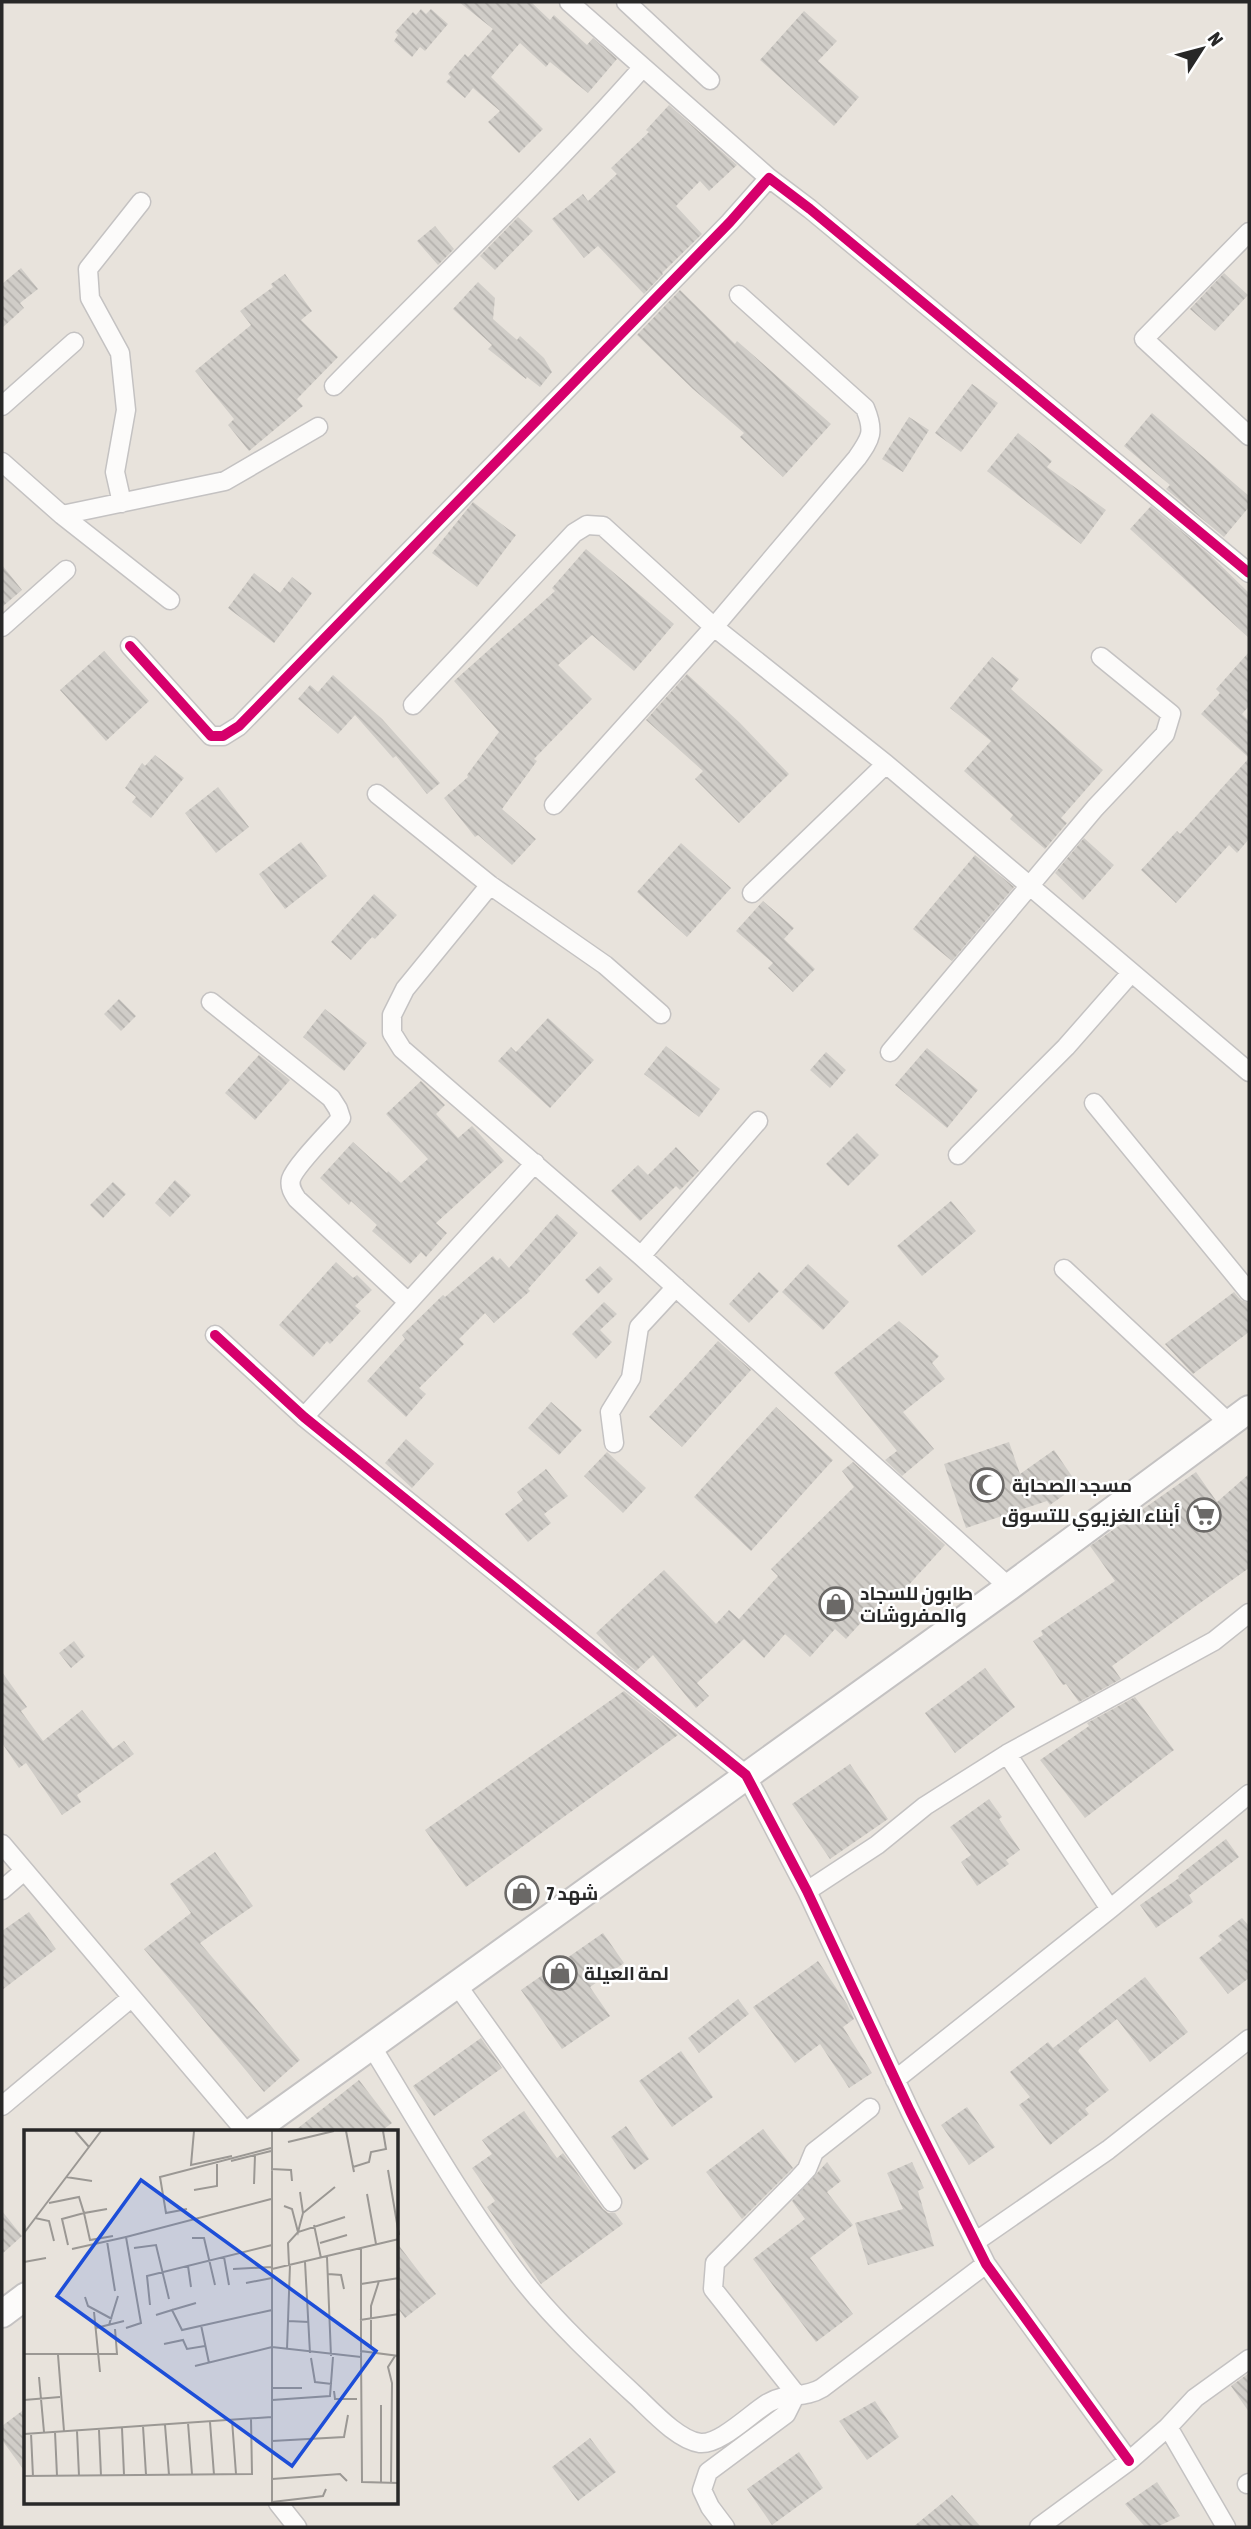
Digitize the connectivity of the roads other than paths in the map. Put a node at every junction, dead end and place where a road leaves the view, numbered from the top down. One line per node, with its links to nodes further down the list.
1 (569, 2): 3 (street)
2 (626, 2): 4 (street)
3 (643, 67): 5 (street); 10 (street)
4 (710, 80)
5 (769, 178): 18 (street); 22 (street)
6 (141, 202): 15 (street)
7 (1249, 232): 13 (street)
8 (739, 295): 20 (street)
9 (74, 342): 11 (street)
10 (334, 386)
11 (2, 406)
12 (318, 427): 15 (street)
13 (1249, 436)
14 (2, 462): 16 (street)
15 (122, 503): 16 (street)
16 (62, 515): 19 (street)
17 (66, 570): 21 (street)
18 (1249, 573)
19 (170, 600)
20 (714, 626): 24 (street); 25 (street); 27 (street)
21 (2, 627)
22 (130, 646)
23 (1101, 657): 29 (street)
24 (413, 705)
25 (886, 764): 29 (street); 30 (street)
26 (377, 794): 28 (street)
27 (554, 805)
28 (490, 885): 33 (street); 39 (street)
29 (1029, 885): 31 (street); 34 (street)
30 (752, 893)
31 (1132, 973): 35 (street); 38 (street)
32 (211, 1002): 44 (street)
33 (661, 1014)
34 (890, 1052)
35 (1249, 1072)
36 (1094, 1103): 43 (street)
37 (758, 1121): 40 (street)
38 (958, 1156)
39 (535, 1163): 40 (street); 44 (street)
40 (641, 1256): 42 (street)
41 (1064, 1269): 47 (street)
42 (676, 1287): 48 (street); 49 (street)
43 (1249, 1292)
44 (407, 1301): 46 (street)
45 (215, 1335): 46 (street)
46 (304, 1417): 52 (street)
47 (1239, 1417): 49 (main road)
48 (614, 1443)
49 (1009, 1587): 52 (main road)
50 (1249, 1613): 51 (street)
51 (1007, 1754): 57 (street); 58 (street)
52 (746, 1775): 57 (street); 59 (main road)
53 (1249, 1794): 58 (street)
54 (2, 1844): 55 (street)
55 (24, 1871): 56 (street); 60 (street)
56 (2, 1890)
57 (807, 1891): 63 (street)
58 (1110, 1909): 63 (street)
59 (457, 1985): 62 (main road); 68 (street)
60 (131, 1998): 64 (street); 66 (street)
61 (1249, 2039): 69 (street)
62 (372, 2047): 67 (main road); 74 (street)
63 (895, 2080): 69 (street)
64 (2, 2106)
65 (870, 2108): 74 (street)
66 (244, 2130)
67 (255, 2130)
68 (612, 2202)
69 (975, 2242): 70 (street)
70 (986, 2264): 74 (street); 76 (street)
71 (24, 2298): 72 (main road)
72 (2, 2314)
73 (1249, 2359): 75 (street)
74 (796, 2393): 79 (street)
75 (1168, 2427): 76 (street); 81 (street)
76 (1129, 2460): 80 (street)
77 (279, 2504): 78 (street)
78 (297, 2527)
79 (725, 2527)
80 (1039, 2527)
81 (1226, 2527)

